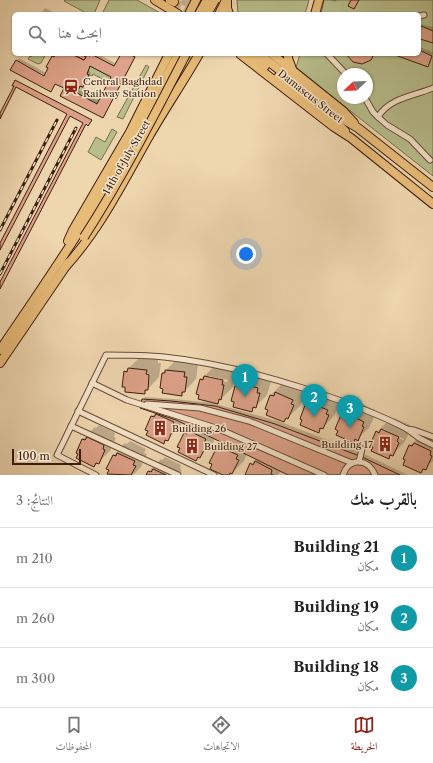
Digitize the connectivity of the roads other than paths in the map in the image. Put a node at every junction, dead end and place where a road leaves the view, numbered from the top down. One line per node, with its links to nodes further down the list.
1 (155, 0): 6 (main road)
2 (201, 0): 9 (main road); 10 (main road, bridge)
3 (215, 0): 11 (main road, bridge)
4 (226, 0): 12 (main road); 13 (main road)
5 (318, 0): 14 (main road)
6 (170, 2): 7 (main road); 8 (main road)
7 (171, 12)
8 (177, 12)
9 (191, 12)
10 (199, 12)
11 (216, 12)
12 (217, 12)
13 (229, 12)
14 (315, 12)
15 (168, 56): 37 (main road, 14th of July Street)
16 (177, 56): 36 (main road)
17 (185, 56): 36 (main road, bridge)
18 (198, 56): 37 (main road, 14th of July Street)
19 (243, 56): 31 (main road, Damascus Street)
20 (252, 56): 31 (main road, Damascus Street)
21 (262, 56): 30 (main road, Damascus Street)
22 (274, 56): 26 (main road, Damascus Street)
23 (288, 56): 26 (main road)
24 (329, 56): 25 (street)
25 (340, 68)
26 (292, 70): 30 (main road, Damascus Street)
27 (433, 88): 29 (street)
28 (368, 104): 29 (street)
29 (378, 117): 32 (street)
30 (358, 128): 34 (main road, Damascus Street)
31 (351, 138): 33 (main road, Damascus Street)
32 (430, 160)
33 (409, 185): 34 (main road); 35 (main road, Damascus Street)
34 (430, 185)
35 (433, 204)
36 (82, 234): 37 (main road, 14th of July Street)
37 (63, 264): 38 (main road, 14th of July Street); 39 (main road, 14th of July Street)
38 (0, 350)
39 (0, 363)
40 (92, 383): 41 (street); 42 (street); 44 (street)
41 (138, 404): 49 (street); 53 (street)
42 (78, 411): 43 (street); 52 (street)
43 (71, 426): 50 (street); 51 (street)
44 (407, 429): 45 (street); 46 (street)
45 (433, 437)
46 (433, 445)
47 (362, 449): 48 (street)
48 (359, 462): 49 (street); 55 (street)
49 (352, 463): 54 (street)
50 (96, 475)
51 (178, 475)
52 (214, 475)
53 (324, 475)
54 (343, 475)
55 (375, 475)

